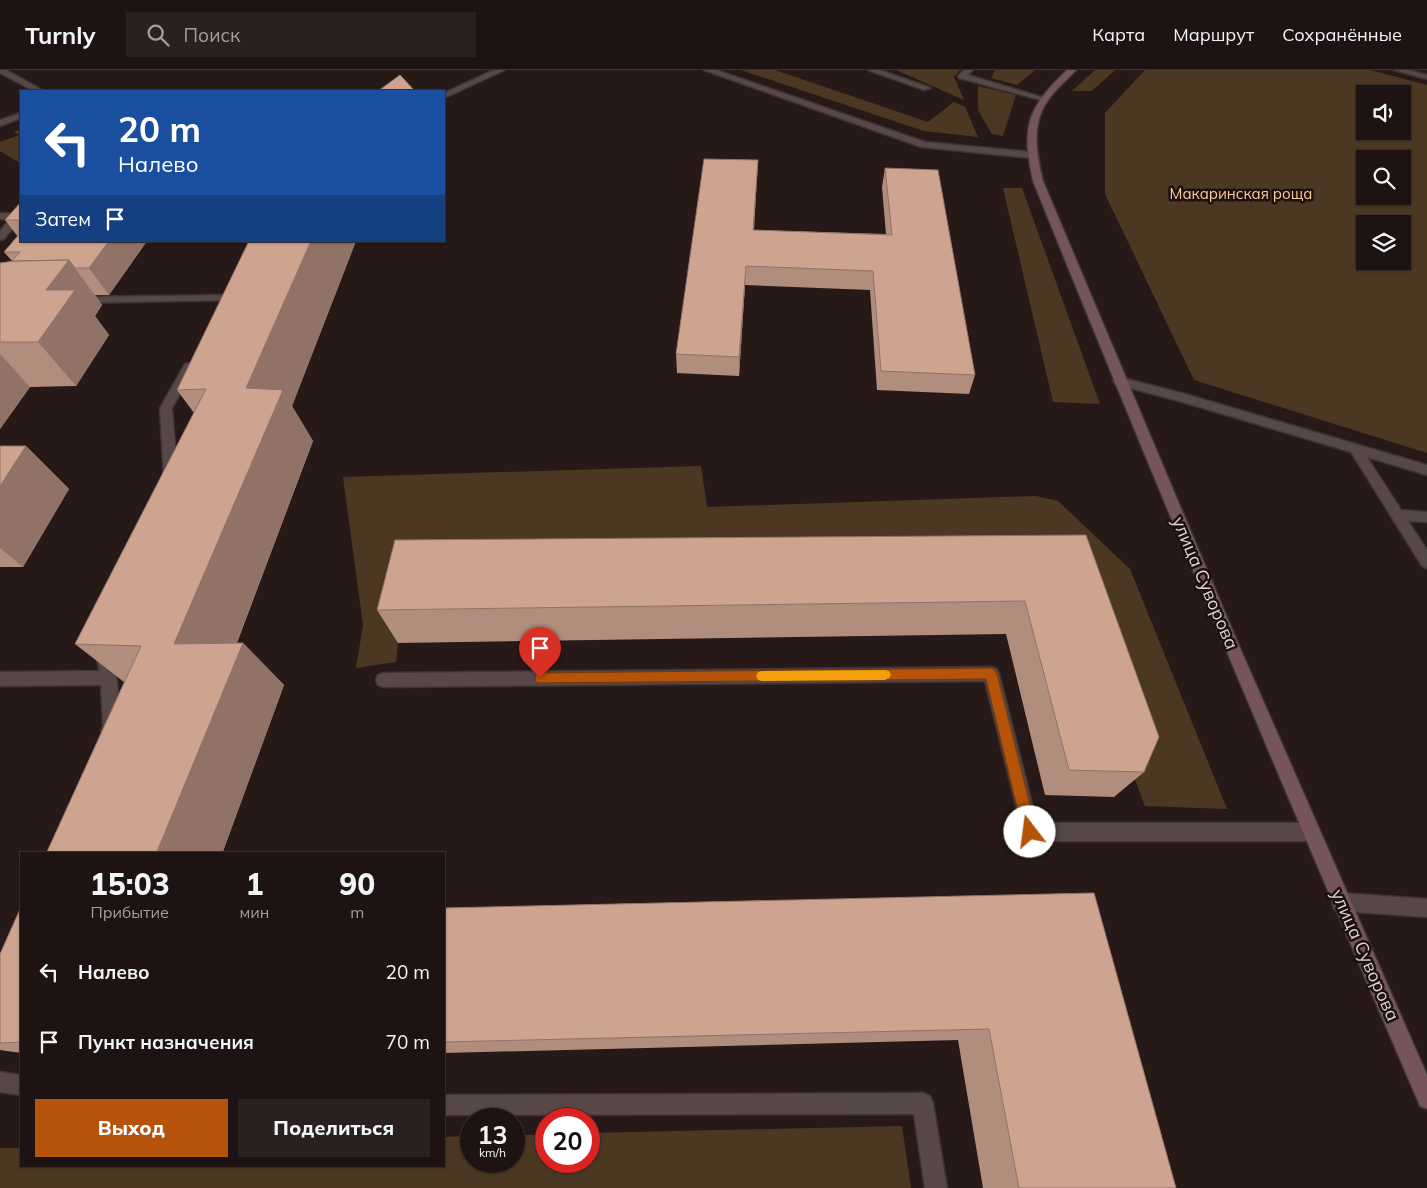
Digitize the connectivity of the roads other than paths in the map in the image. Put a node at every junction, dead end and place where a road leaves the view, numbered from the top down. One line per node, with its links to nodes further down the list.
1 (0, 70): 10 (lane)
2 (501, 70): 11 (lane)
3 (708, 70): 15 (lane)
4 (872, 70): 9 (lane)
5 (969, 70): 12 (lane)
6 (1072, 70): 12 (main road, улица Суворова)
7 (1398, 70): 8 (lane)
8 (1427, 78)
9 (927, 88)
10 (38, 90)
11 (445, 96)
12 (1044, 99): 15 (main road, улица Суворова)
13 (20, 115): 14 (lane)
14 (0, 123)
15 (1032, 156): 22 (main road, улица Суворова)
16 (18, 215): 17 (lane); 18 (lane)
17 (0, 216)
18 (0, 237)
19 (71, 300): 20 (lane)
20 (219, 315)
21 (195, 357): 25 (lane)
22 (1119, 381): 23 (lane); 34 (main road, улица Суворова)
23 (1355, 448): 24 (lane); 26 (lane)
24 (1427, 470)
25 (167, 493)
26 (1397, 515): 27 (lane); 28 (lane)
27 (1427, 517)
28 (1427, 562)
29 (101, 632): 30 (lane)
30 (108, 678): 31 (lane); 33 (lane)
31 (0, 679)
32 (384, 680): 34 (lane)
33 (104, 744)
34 (1310, 832): 35 (main road, улица Суворова)
35 (1342, 902): 36 (lane); 39 (main road, улица Суворова)
36 (1427, 908)
37 (0, 1082): 38 (lane)
38 (20, 1085)
39 (1427, 1099)
40 (445, 1105): 41 (lane)
41 (936, 1188)

